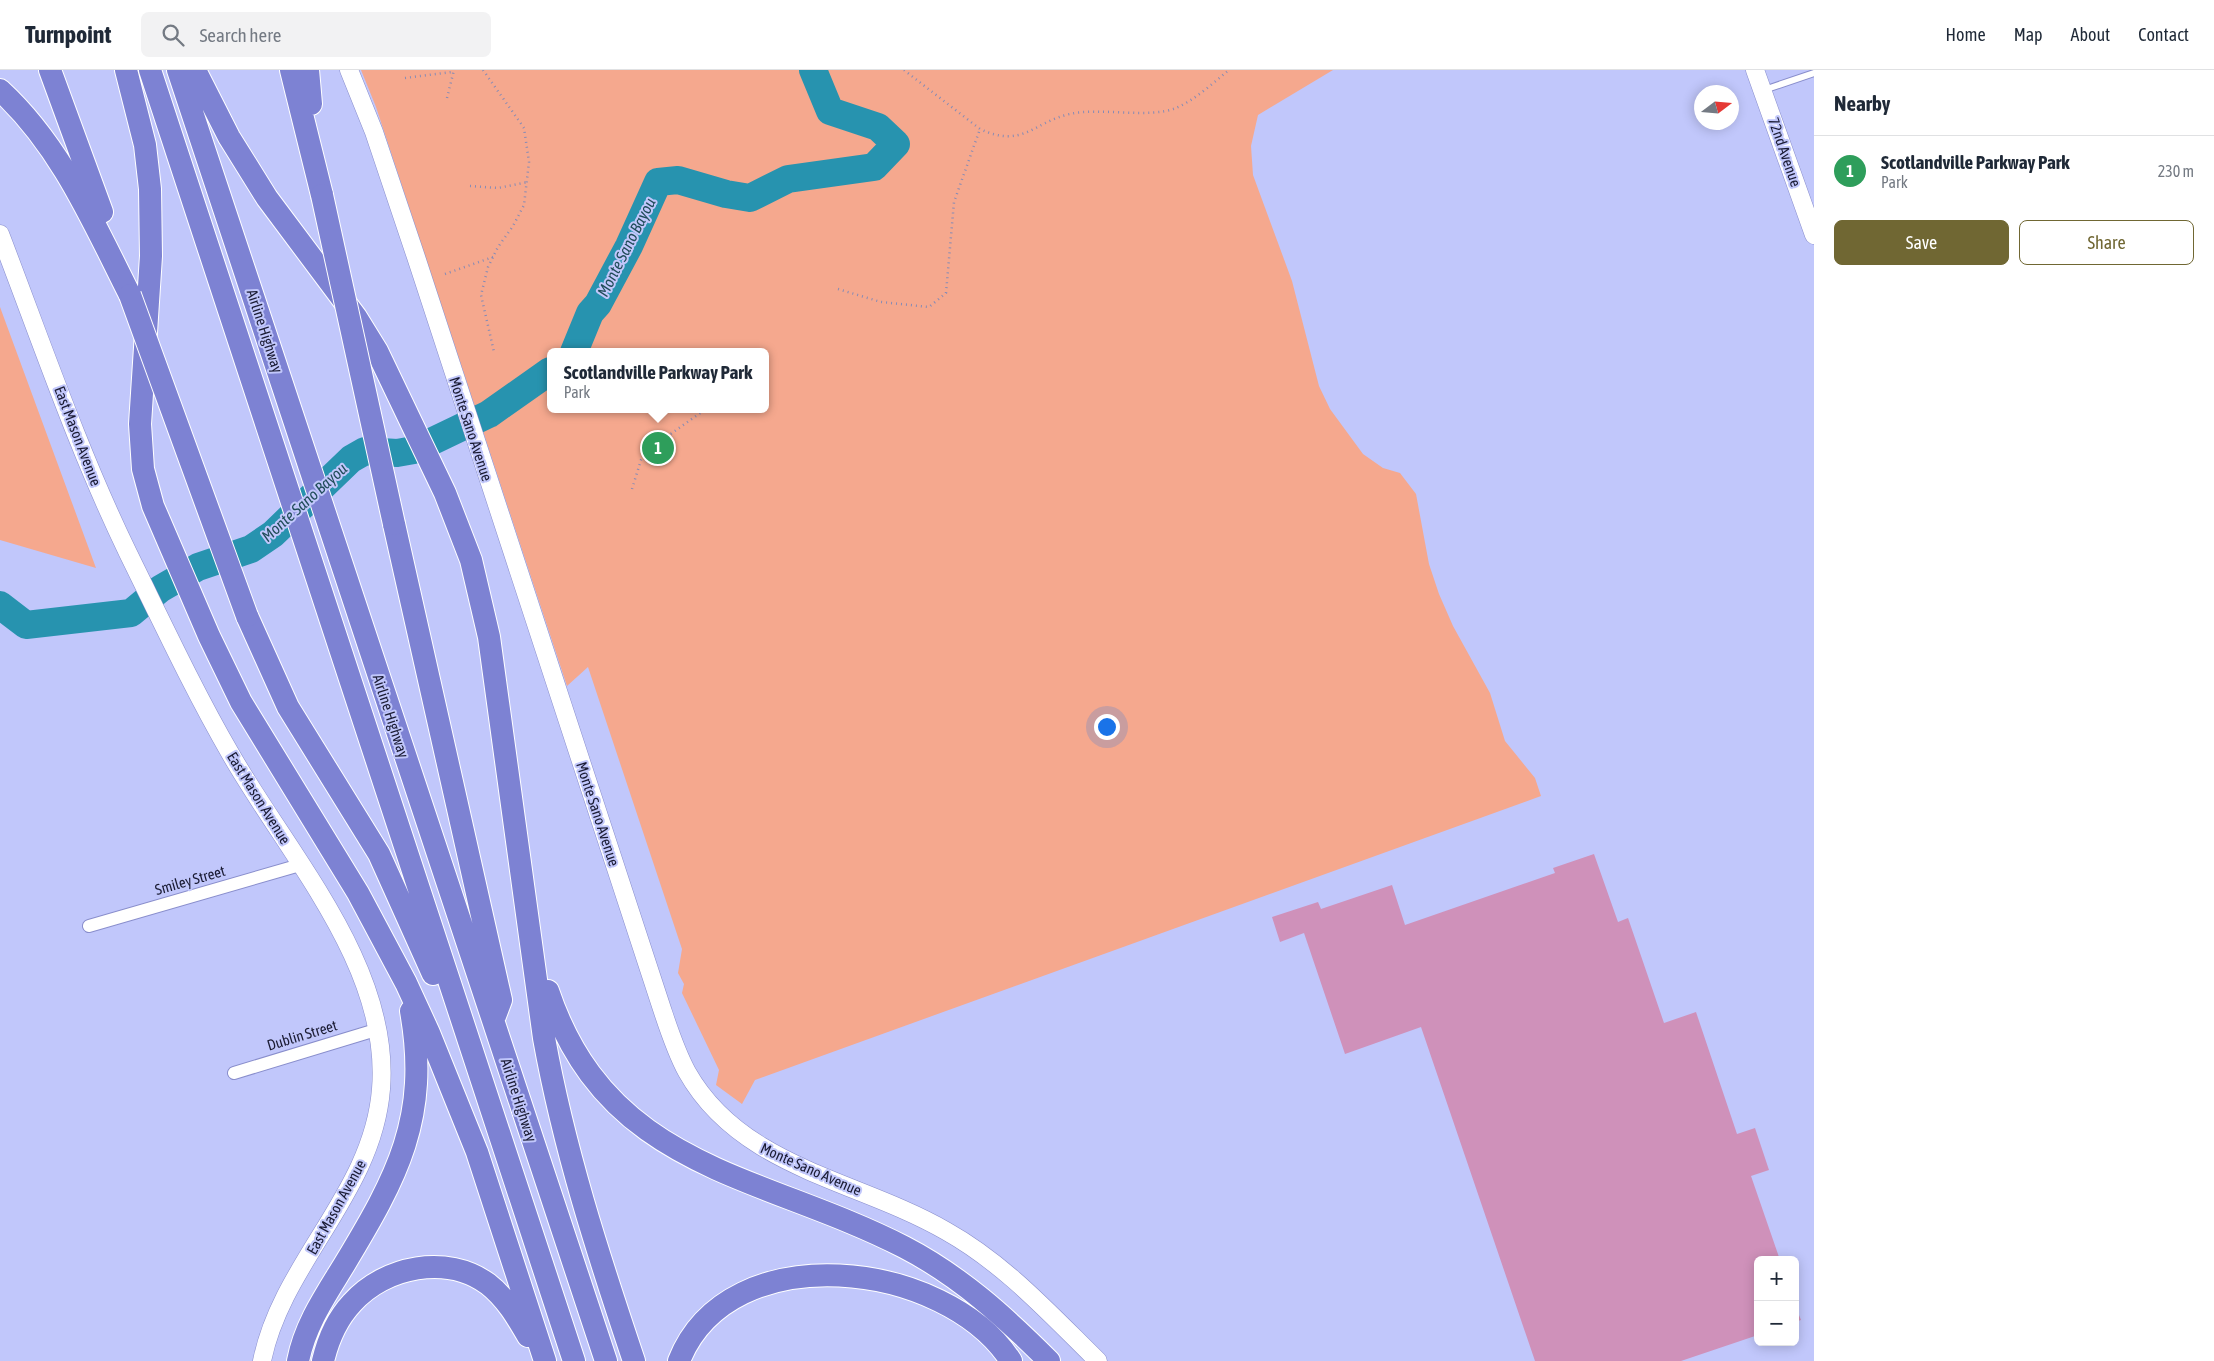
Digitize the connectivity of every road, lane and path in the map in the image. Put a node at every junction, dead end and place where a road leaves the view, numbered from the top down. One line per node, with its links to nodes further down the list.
1 (50, 70): 28 (highway)
2 (126, 70): 35 (highway)
3 (150, 70): 39 (highway, Airline Highway)
4 (178, 70): 36 (highway, Airline Highway)
5 (195, 70): 34 (highway)
6 (291, 70): 22 (highway)
7 (308, 70): 22 (highway)
8 (350, 70): 50 (street, Monte Sano Avenue)
9 (483, 70): 20 (path)
10 (904, 70): 19 (path)
11 (1229, 70): 19 (path)
12 (1755, 70): 17 (street, 72nd Avenue)
13 (453, 71): 15 (path); 18 (path)
14 (1814, 73): 17 (lane)
15 (405, 78)
16 (0, 90): 28 (highway)
17 (1763, 91): 23 (street, 72nd Avenue)
18 (447, 98)
19 (980, 129): 27 (path)
20 (528, 182): 21 (path); 25 (path)
21 (470, 186)
22 (322, 195): 36 (highway, bridge)
23 (1814, 232)
24 (0, 234): 32 (street, East Mason Avenue)
25 (493, 257): 26 (path); 29 (path)
26 (445, 274)
27 (838, 288)
28 (130, 295): 39 (highway, bridge)
29 (494, 352)
30 (700, 413): 31 (path)
31 (632, 489)
32 (300, 865): 33 (street, Smiley Street); 37 (street, East Mason Avenue)
33 (89, 926)
34 (536, 968): 46 (highway); 49 (highway)
35 (406, 983): 40 (highway); 42 (highway)
36 (492, 1021): 45 (highway, Airline Highway)
37 (379, 1029): 38 (street, Dublin Street); 41 (street, East Mason Avenue)
38 (234, 1072)
39 (486, 1094): 44 (highway, Airline Highway)
40 (542, 1352): 43 (highway)
41 (262, 1361)
42 (298, 1361)
43 (323, 1361)
44 (574, 1361)
45 (606, 1361)
46 (634, 1361)
47 (679, 1361): 48 (highway)
48 (1011, 1361)
49 (1049, 1361)
50 (1098, 1361)

